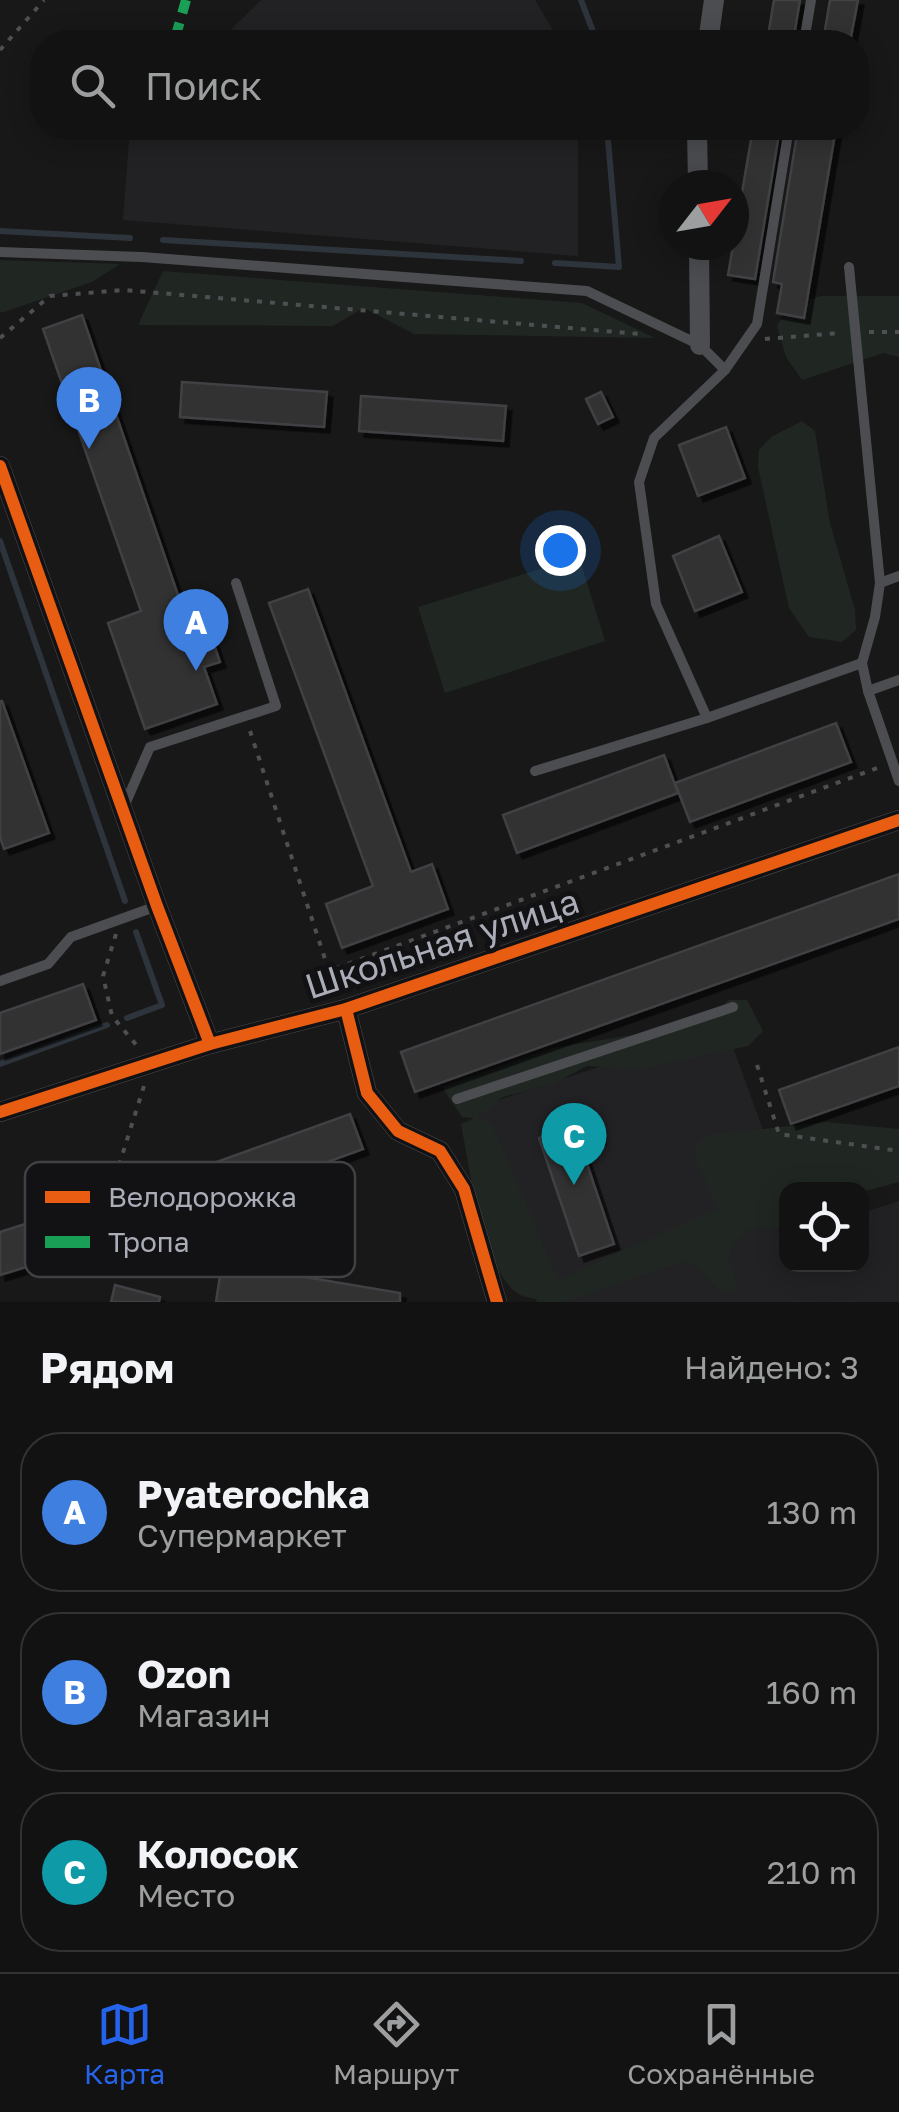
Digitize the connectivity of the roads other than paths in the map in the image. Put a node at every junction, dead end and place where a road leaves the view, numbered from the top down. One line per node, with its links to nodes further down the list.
1 (714, 0): 3 (street)
2 (811, 0): 4 (lane)
3 (710, 30)
4 (806, 30)
5 (697, 140): 7 (street)
6 (787, 140): 12 (lane)
7 (698, 170)
8 (0, 252): 11 (lane)
9 (698, 260): 11 (street)
10 (849, 267): 15 (lane)
11 (700, 345): 12 (lane)
12 (725, 370): 20 (lane)
13 (0, 466): 23 (street)
14 (899, 576): 15 (lane)
15 (880, 582): 17 (lane)
16 (236, 583): 23 (lane)
17 (862, 663): 19 (lane); 20 (lane)
18 (899, 680): 19 (lane)
19 (868, 691): 22 (lane)
20 (707, 718): 21 (lane)
21 (535, 771)
22 (899, 781)
23 (122, 810): 25 (street)
24 (899, 820): 27 (street, Школьная улица)
25 (157, 906): 26 (lane); 29 (street)
26 (0, 981)
27 (341, 1001): 29 (street, Школьная улица); 32 (street)
28 (734, 1007): 30 (lane)
29 (210, 1044): 31 (street, Школьная улица)
30 (456, 1099)
31 (0, 1112)
32 (497, 1302)

